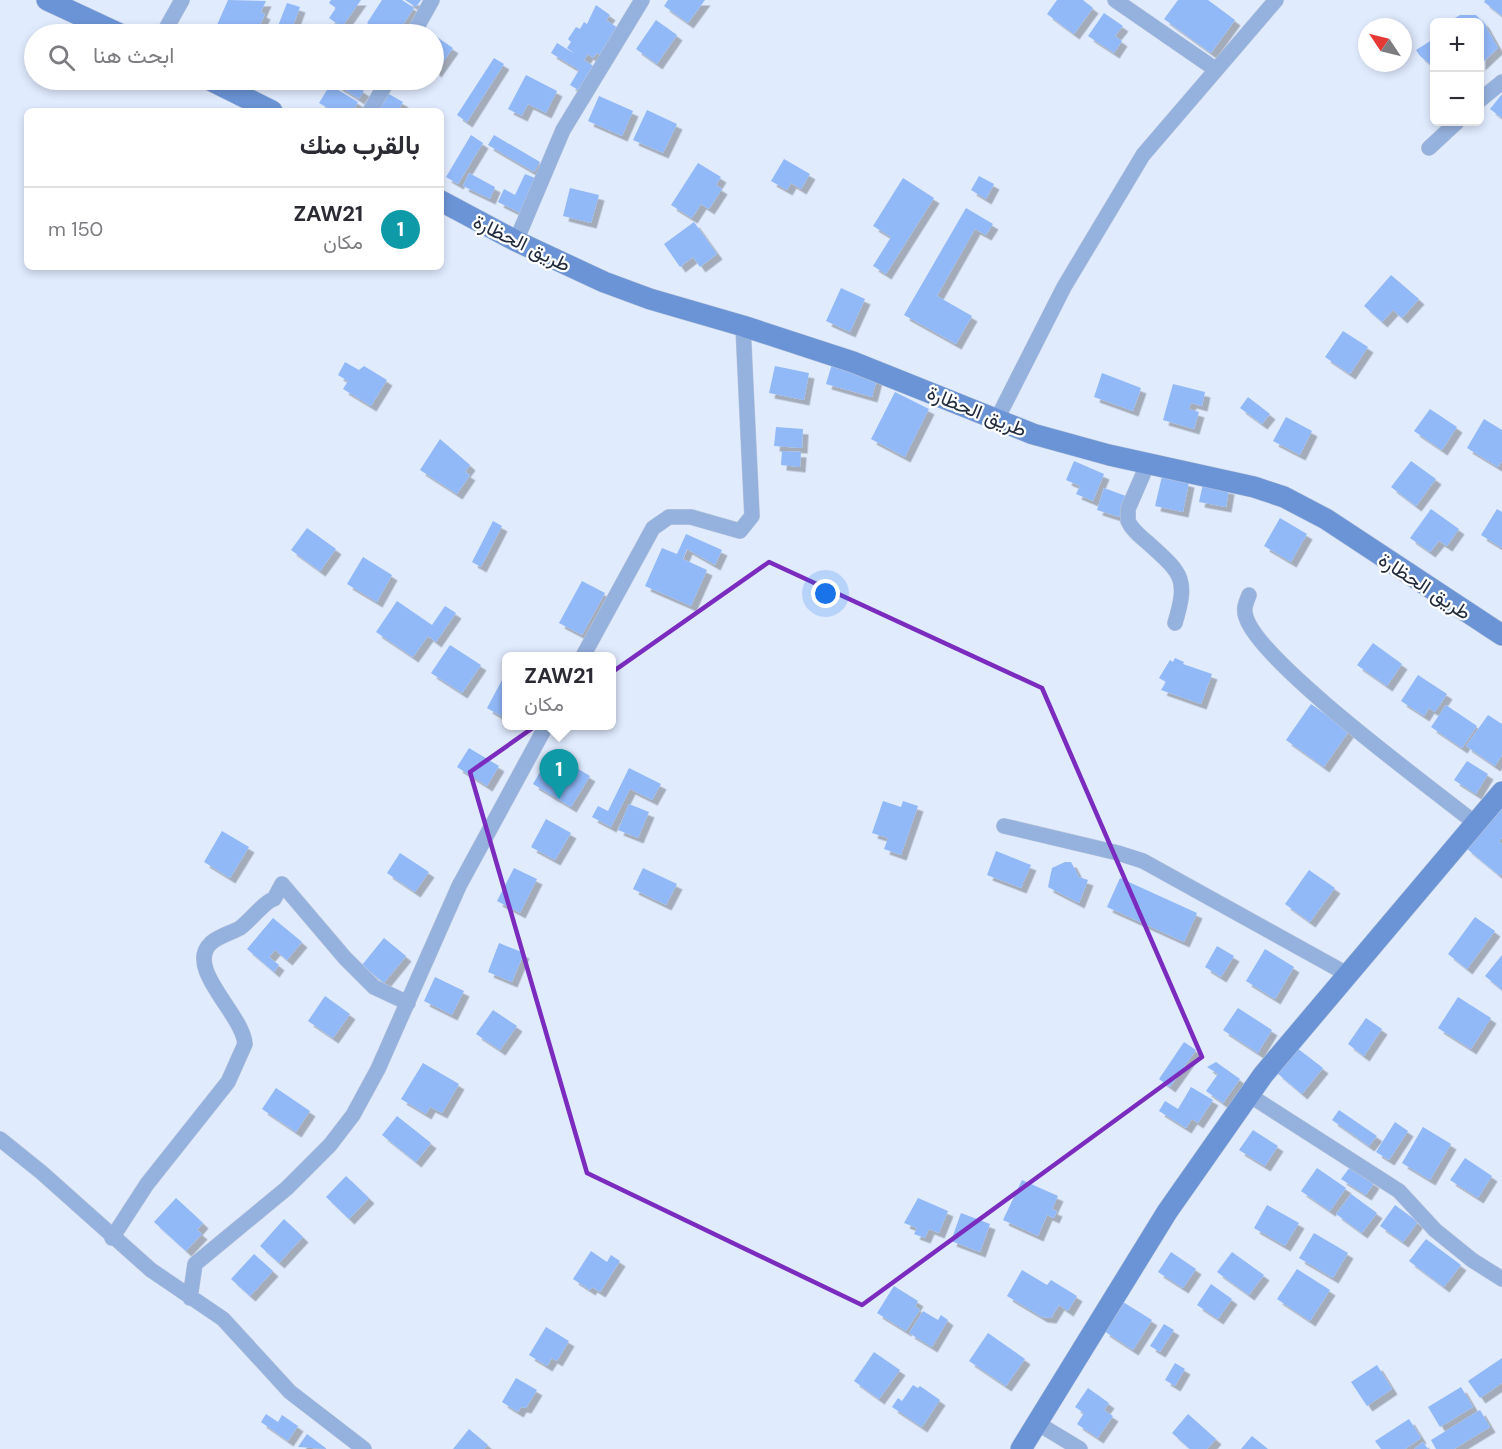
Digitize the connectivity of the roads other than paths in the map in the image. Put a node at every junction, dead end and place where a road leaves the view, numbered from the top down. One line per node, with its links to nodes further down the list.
1 (47, 0): 7 (street)
2 (182, 0): 8 (street)
3 (432, 0): 9 (street)
4 (642, 0): 20 (street)
5 (1114, 0): 10 (street)
6 (1276, 0): 10 (street)
7 (99, 24)
8 (169, 24)
9 (419, 24)
10 (1215, 69): 22 (street)
11 (1502, 82): 14 (street)
12 (230, 90): 15 (street)
13 (382, 90): 16 (street)
14 (1484, 96)
15 (266, 108)
16 (372, 108)
17 (1453, 126): 18 (street)
18 (1429, 148)
19 (444, 203): 20 (street, طريق الحظارة)
20 (516, 241): 21 (street, طريق الحظارة)
21 (743, 326): 22 (street, طريق الحظارة); 27 (street)
22 (996, 421): 23 (street, طريق الحظارة)
23 (1148, 463): 25 (street); 26 (street, طريق الحظارة)
24 (1249, 595): 30 (street)
25 (1175, 623)
26 (1502, 635)
27 (587, 652)
28 (544, 730): 33 (street)
29 (1502, 792): 30 (street)
30 (1475, 823): 32 (street)
31 (1004, 826): 32 (street)
32 (1347, 974): 34 (street)
33 (408, 1003): 36 (street); 38 (street)
34 (1249, 1095): 37 (street); 39 (street)
35 (0, 1138): 36 (street)
36 (112, 1238): 38 (street)
37 (1502, 1279)
38 (190, 1298): 40 (street)
39 (1037, 1423): 41 (street); 42 (street)
40 (364, 1449)
41 (1021, 1449)
42 (1080, 1449)

